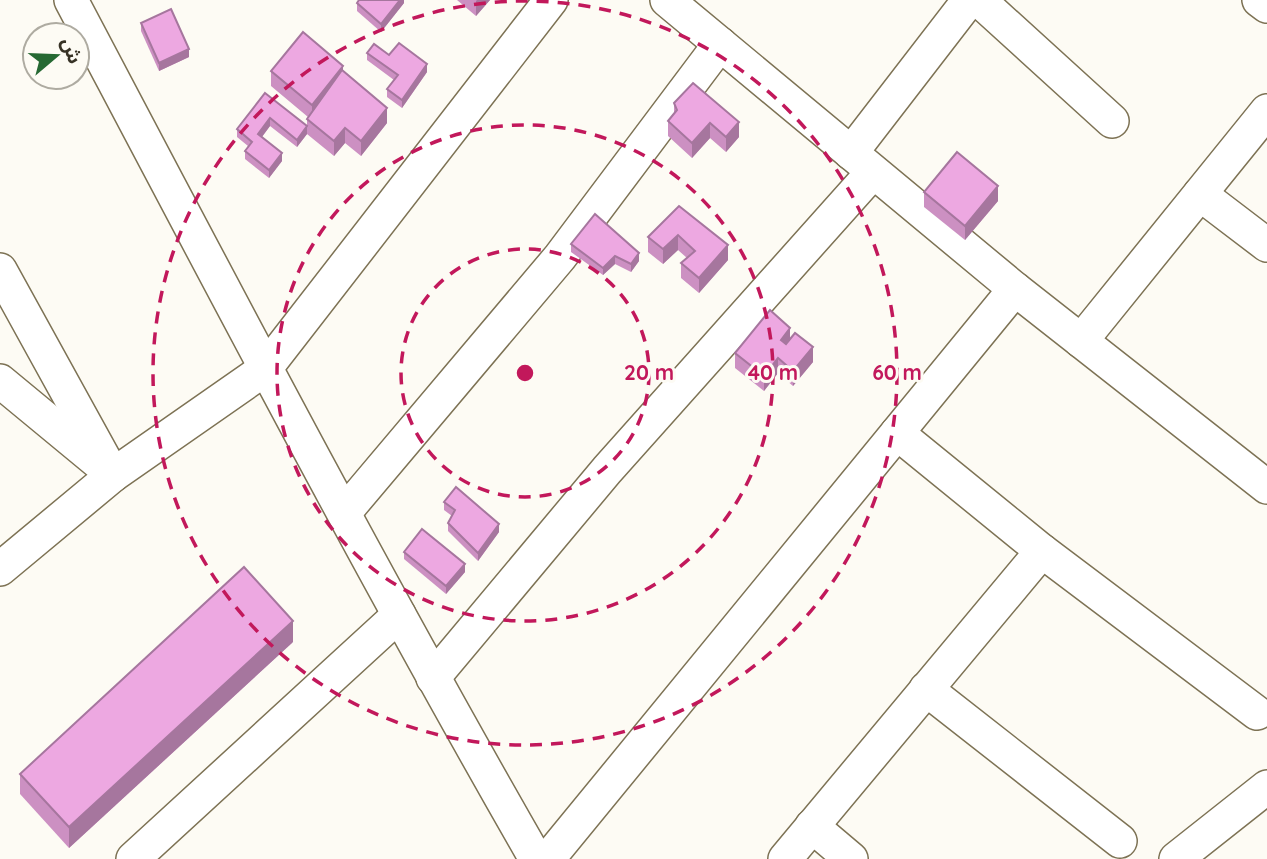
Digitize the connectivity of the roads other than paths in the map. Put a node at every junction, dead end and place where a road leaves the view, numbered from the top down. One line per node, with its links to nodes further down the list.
1 (71, 0): 17 (street)
2 (551, 0): 17 (street)
3 (667, 0): 8 (street)
4 (969, 0): 11 (street)
5 (979, 0): 10 (street)
6 (1259, 0): 7 (street)
7 (1267, 6)
8 (720, 44): 11 (street); 22 (street)
9 (1267, 111): 12 (street)
10 (1112, 121)
11 (862, 162): 15 (street); 26 (street)
12 (1200, 194): 13 (street); 16 (street)
13 (1267, 244)
14 (0, 270): 20 (street)
15 (1015, 289): 16 (street); 19 (street)
16 (1081, 341): 21 (street)
17 (265, 369): 20 (street); 22 (street)
18 (0, 381): 20 (street)
19 (897, 433): 23 (street); 34 (street)
20 (113, 475): 24 (street)
21 (1267, 487)
22 (344, 513): 25 (street)
23 (1042, 551): 27 (street); 28 (street)
24 (0, 569)
25 (399, 615): 26 (street); 32 (street)
26 (433, 678): 33 (street)
27 (926, 689): 30 (street); 31 (street)
28 (1256, 713)
29 (1267, 787): 37 (street)
30 (812, 826): 35 (street); 36 (street)
31 (1120, 841)
32 (133, 859)
33 (536, 859)
34 (548, 859)
35 (785, 859)
36 (851, 859)
37 (1176, 859)

